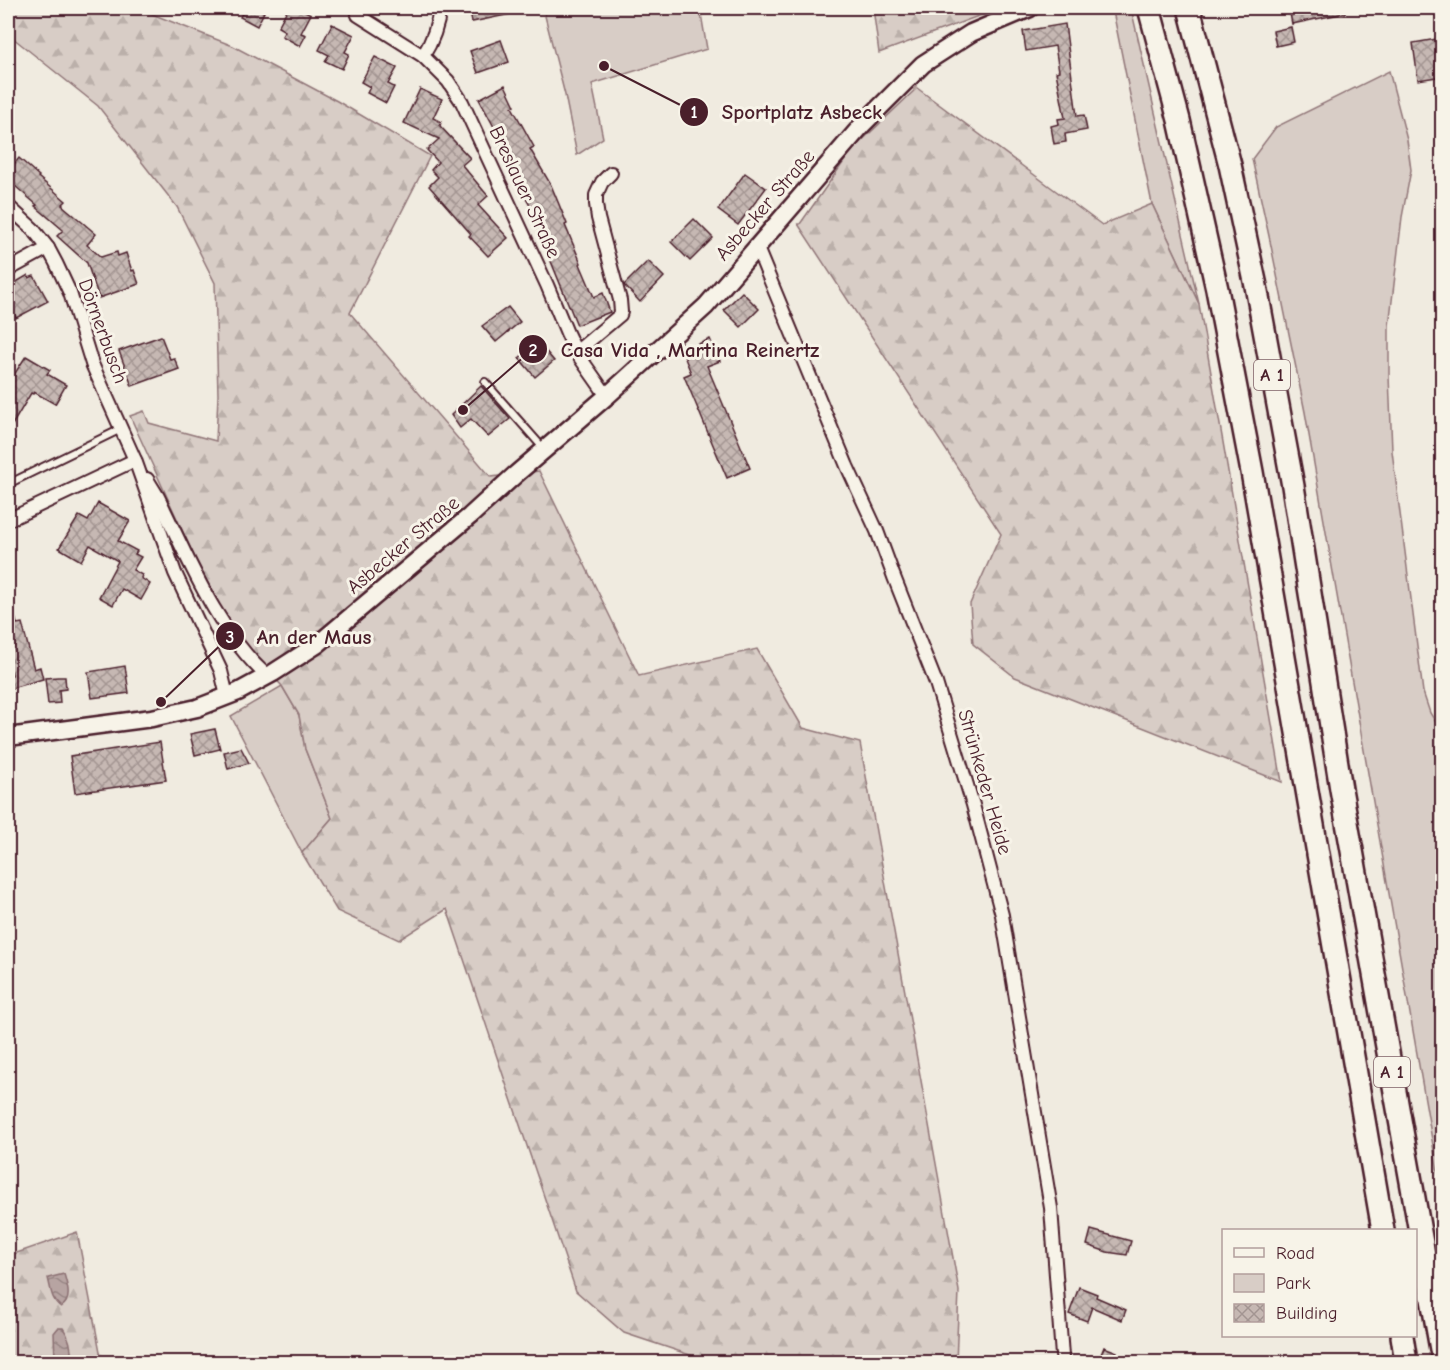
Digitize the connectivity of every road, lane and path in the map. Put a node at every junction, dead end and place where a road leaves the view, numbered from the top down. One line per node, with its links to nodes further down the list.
1 (440, 8): 6 (street)
2 (1030, 8): 10 (main road, Asbecker Straße)
3 (1149, 8): 23 (highway, A 1)
4 (1189, 8): 25 (highway, A 1)
5 (358, 15): 6 (street, Breslauer Straße)
6 (423, 56): 12 (street, Breslauer Straße)
7 (611, 173): 12 (street)
8 (8, 206): 9 (street, Dörnerbusch)
9 (48, 248): 11 (street); 15 (street, Dörnerbusch)
10 (757, 248): 14 (main road, Asbecker Straße); 26 (street, Strünkeder Heide)
11 (8, 270)
12 (576, 352): 14 (street, Breslauer Straße)
13 (485, 382): 16 (lane)
14 (607, 396): 16 (main road, Asbecker Straße)
15 (120, 429): 17 (street, Dörnerbusch); 18 (lane)
16 (544, 449): 20 (main road, Asbecker Straße)
17 (135, 460): 19 (street); 20 (street); 21 (street)
18 (8, 484)
19 (8, 520)
20 (267, 676): 21 (main road, Asbecker Straße)
21 (227, 696): 22 (main road, Asbecker Straße)
22 (8, 737)
23 (1383, 1229)
24 (1402, 1337): 27 (highway)
25 (1443, 1355)
26 (1062, 1356)
27 (1406, 1362)

